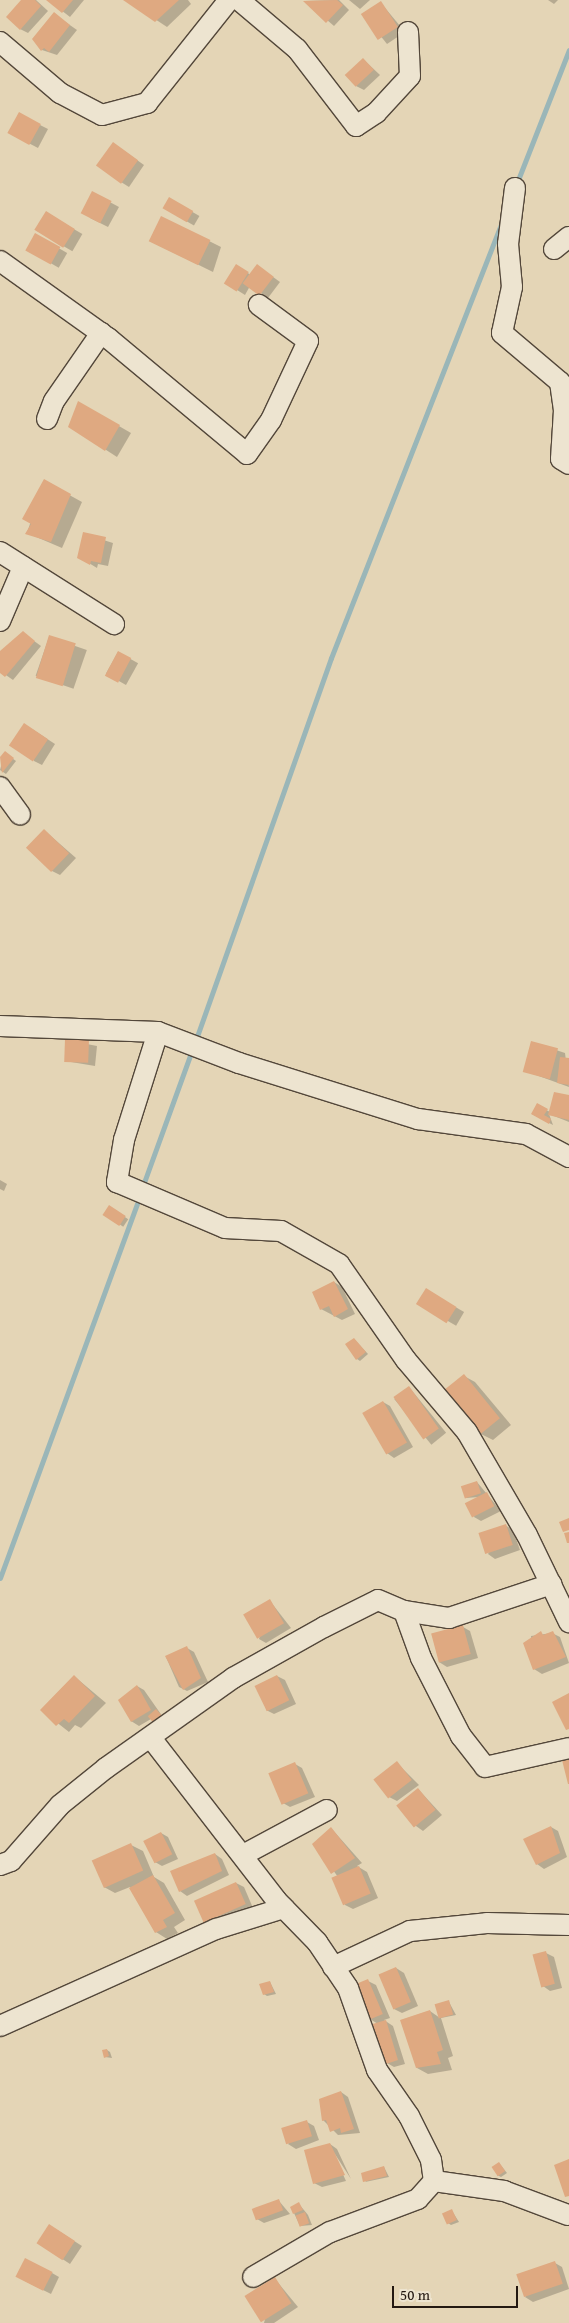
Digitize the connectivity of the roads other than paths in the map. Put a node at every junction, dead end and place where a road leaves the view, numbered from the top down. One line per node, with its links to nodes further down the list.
1 (229, 0): 4 (street)
2 (239, 0): 3 (street)
3 (408, 32)
4 (0, 42)
5 (515, 188): 10 (street)
6 (0, 261): 8 (street)
7 (259, 305): 8 (street)
8 (101, 333): 9 (street)
9 (47, 419)
10 (569, 464)
11 (0, 552): 12 (street)
12 (23, 567): 13 (street); 14 (street)
13 (0, 621)
14 (114, 624)
15 (0, 787): 16 (street)
16 (20, 815)
17 (0, 1026): 18 (street)
18 (158, 1032): 19 (street); 20 (street)
19 (569, 1157)
20 (551, 1584): 21 (street); 22 (street)
21 (404, 1611): 23 (street); 24 (street)
22 (569, 1622)
23 (151, 1738): 26 (street); 27 (street)
24 (569, 1748)
25 (327, 1810): 26 (street)
26 (243, 1855): 28 (street)
27 (0, 1865)
28 (284, 1908): 30 (street); 31 (street)
29 (569, 1925): 30 (street)
30 (333, 1966): 32 (street)
31 (0, 2026)
32 (434, 2181): 33 (street); 34 (street)
33 (569, 2221)
34 (253, 2277)

